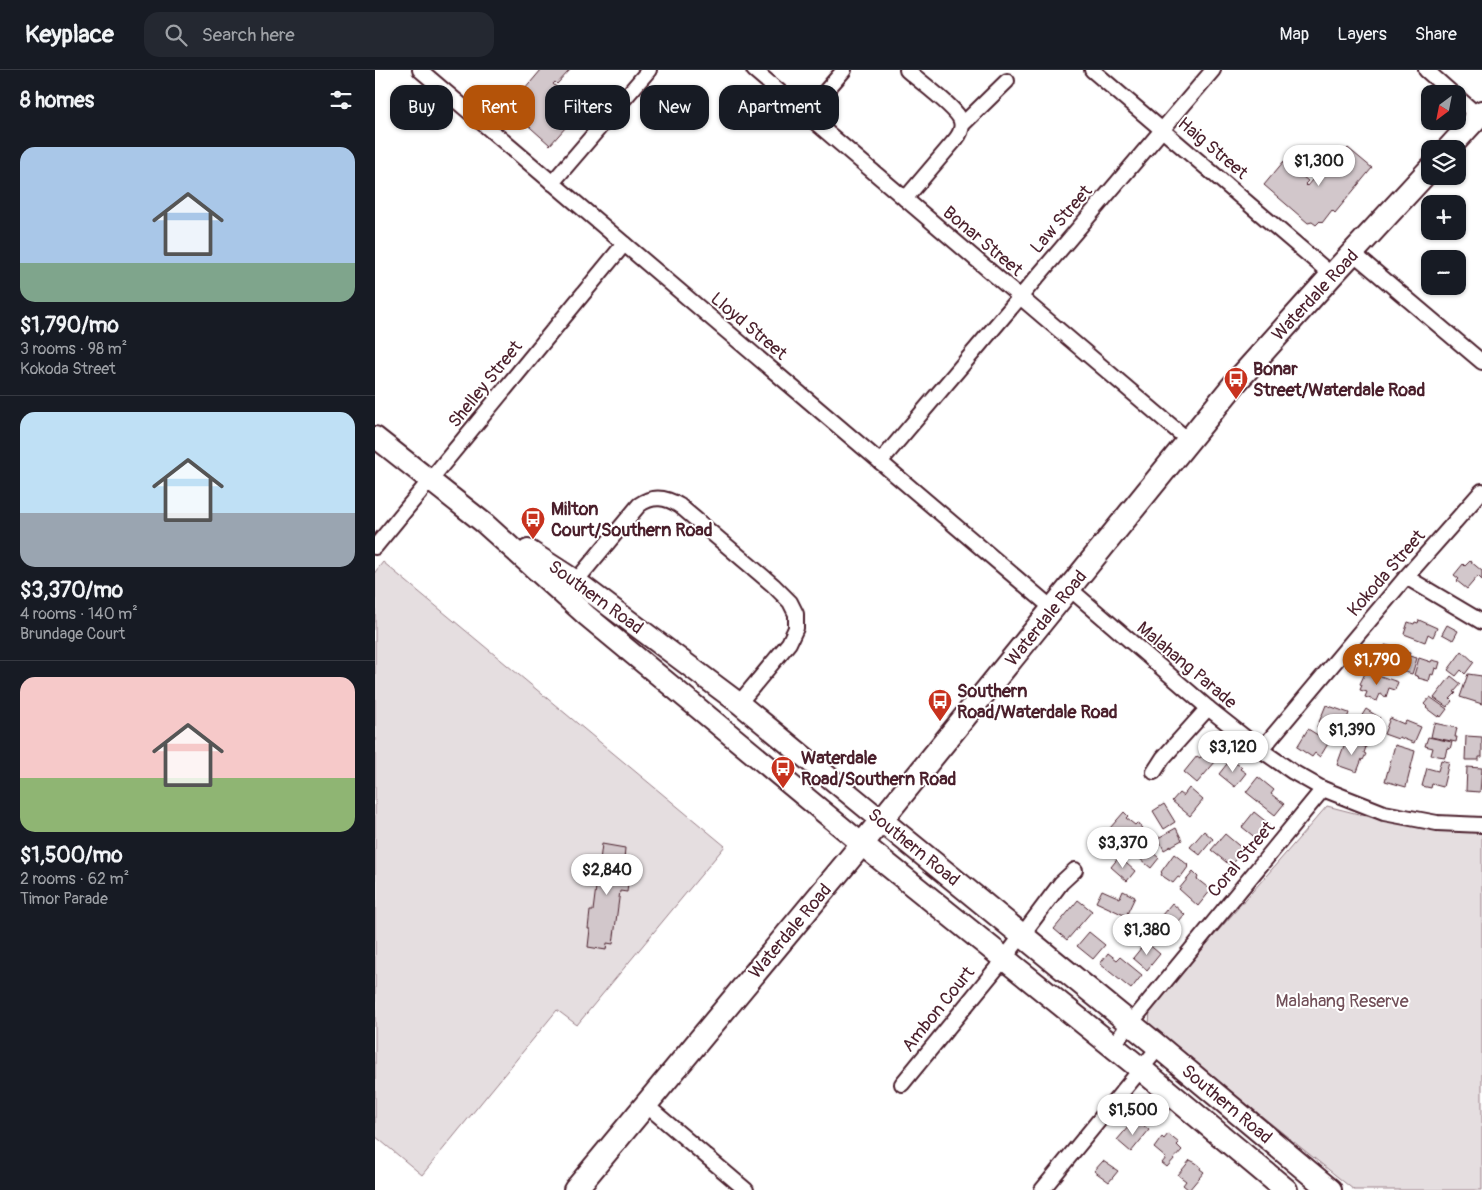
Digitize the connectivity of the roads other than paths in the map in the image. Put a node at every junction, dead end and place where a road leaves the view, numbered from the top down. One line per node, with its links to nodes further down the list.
1 (420, 70): 20 (street, Lloyd Street)
2 (649, 70): 20 (street)
3 (754, 70): 10 (street, Bonar Street)
4 (844, 70): 11 (street)
5 (907, 70): 15 (street)
6 (1092, 70): 17 (street, Haig Street)
7 (1213, 70): 17 (street, Law Street)
8 (1426, 70): 12 (street)
9 (1007, 81): 15 (street)
10 (772, 85)
11 (831, 85)
12 (1443, 85)
13 (1466, 104): 14 (street)
14 (1481, 115): 18 (main road)
15 (961, 125): 21 (street)
16 (825, 130): 21 (street, Bonar Street)
17 (1162, 130): 24 (street, Haig Street); 25 (street, Law Street)
18 (1457, 140)
19 (1421, 179): 23 (main road, Waterdale Road)
20 (552, 183): 22 (street, Lloyd Street)
21 (905, 199): 25 (street, Bonar Street)
22 (624, 244): 29 (street, Lloyd Street); 30 (street, Shelley Street)
23 (1353, 253): 24 (main road, Waterdale Road); 26 (street)
24 (1332, 275): 28 (main road, Waterdale Road)
25 (1020, 297): 28 (street, Bonar Street); 29 (street, Law Street)
26 (1482, 362)
27 (375, 437): 30 (main road, Southern Road)
28 (1188, 440): 36 (main road, Waterdale Road)
29 (880, 462): 37 (street, Lloyd Street)
30 (431, 480): 32 (main road, Southern Road); 33 (street, Shelley Street)
31 (1482, 491): 34 (street, Kokoda Street)
32 (484, 522): 35 (main road, Southern Road); 46 (main road, Southern Road)
33 (375, 547)
34 (1405, 577): 38 (street); 41 (street, Kokoda Street)
35 (575, 581): 39 (main road, Southern Road); 39 (street)
36 (1069, 589): 37 (main road, Waterdale Road); 40 (street, Malahang Parade)
37 (1053, 609): 44 (main road, Waterdale Road)
38 (1482, 622)
39 (740, 704): 44 (main road, Southern Road)
40 (1208, 708): 41 (street, Malahang Parade); 42 (street)
41 (1261, 750): 43 (street, Malahang Parade)
42 (1154, 772)
43 (1323, 789): 45 (street, Malahang Parade); 50 (street, Coral Street)
44 (881, 820): 46 (main road, Waterdale Road); 48 (main road, Southern Road)
45 (1482, 825)
46 (862, 844): 49 (main road, Southern Road); 55 (main road, Waterdale Road)
47 (1075, 870): 48 (street, Ambon Court)
48 (1022, 935): 49 (street, Ambon Court); 50 (main road, Southern Road)
49 (1004, 958): 51 (main road, Southern Road); 54 (street, Ambon Court)
50 (1130, 1024): 51 (street, Coral Street); 52 (main road, Southern Road)
51 (1112, 1046): 53 (main road, Southern Road)
52 (1159, 1047): 53 (street); 60 (main road, Southern Road)
53 (1141, 1069): 58 (street); 59 (main road, Southern Road)
54 (902, 1084)
55 (646, 1105): 56 (main road, Waterdale Road); 57 (street)
56 (575, 1190)
57 (746, 1190)
58 (1042, 1190)
59 (1286, 1190)
60 (1330, 1190)

